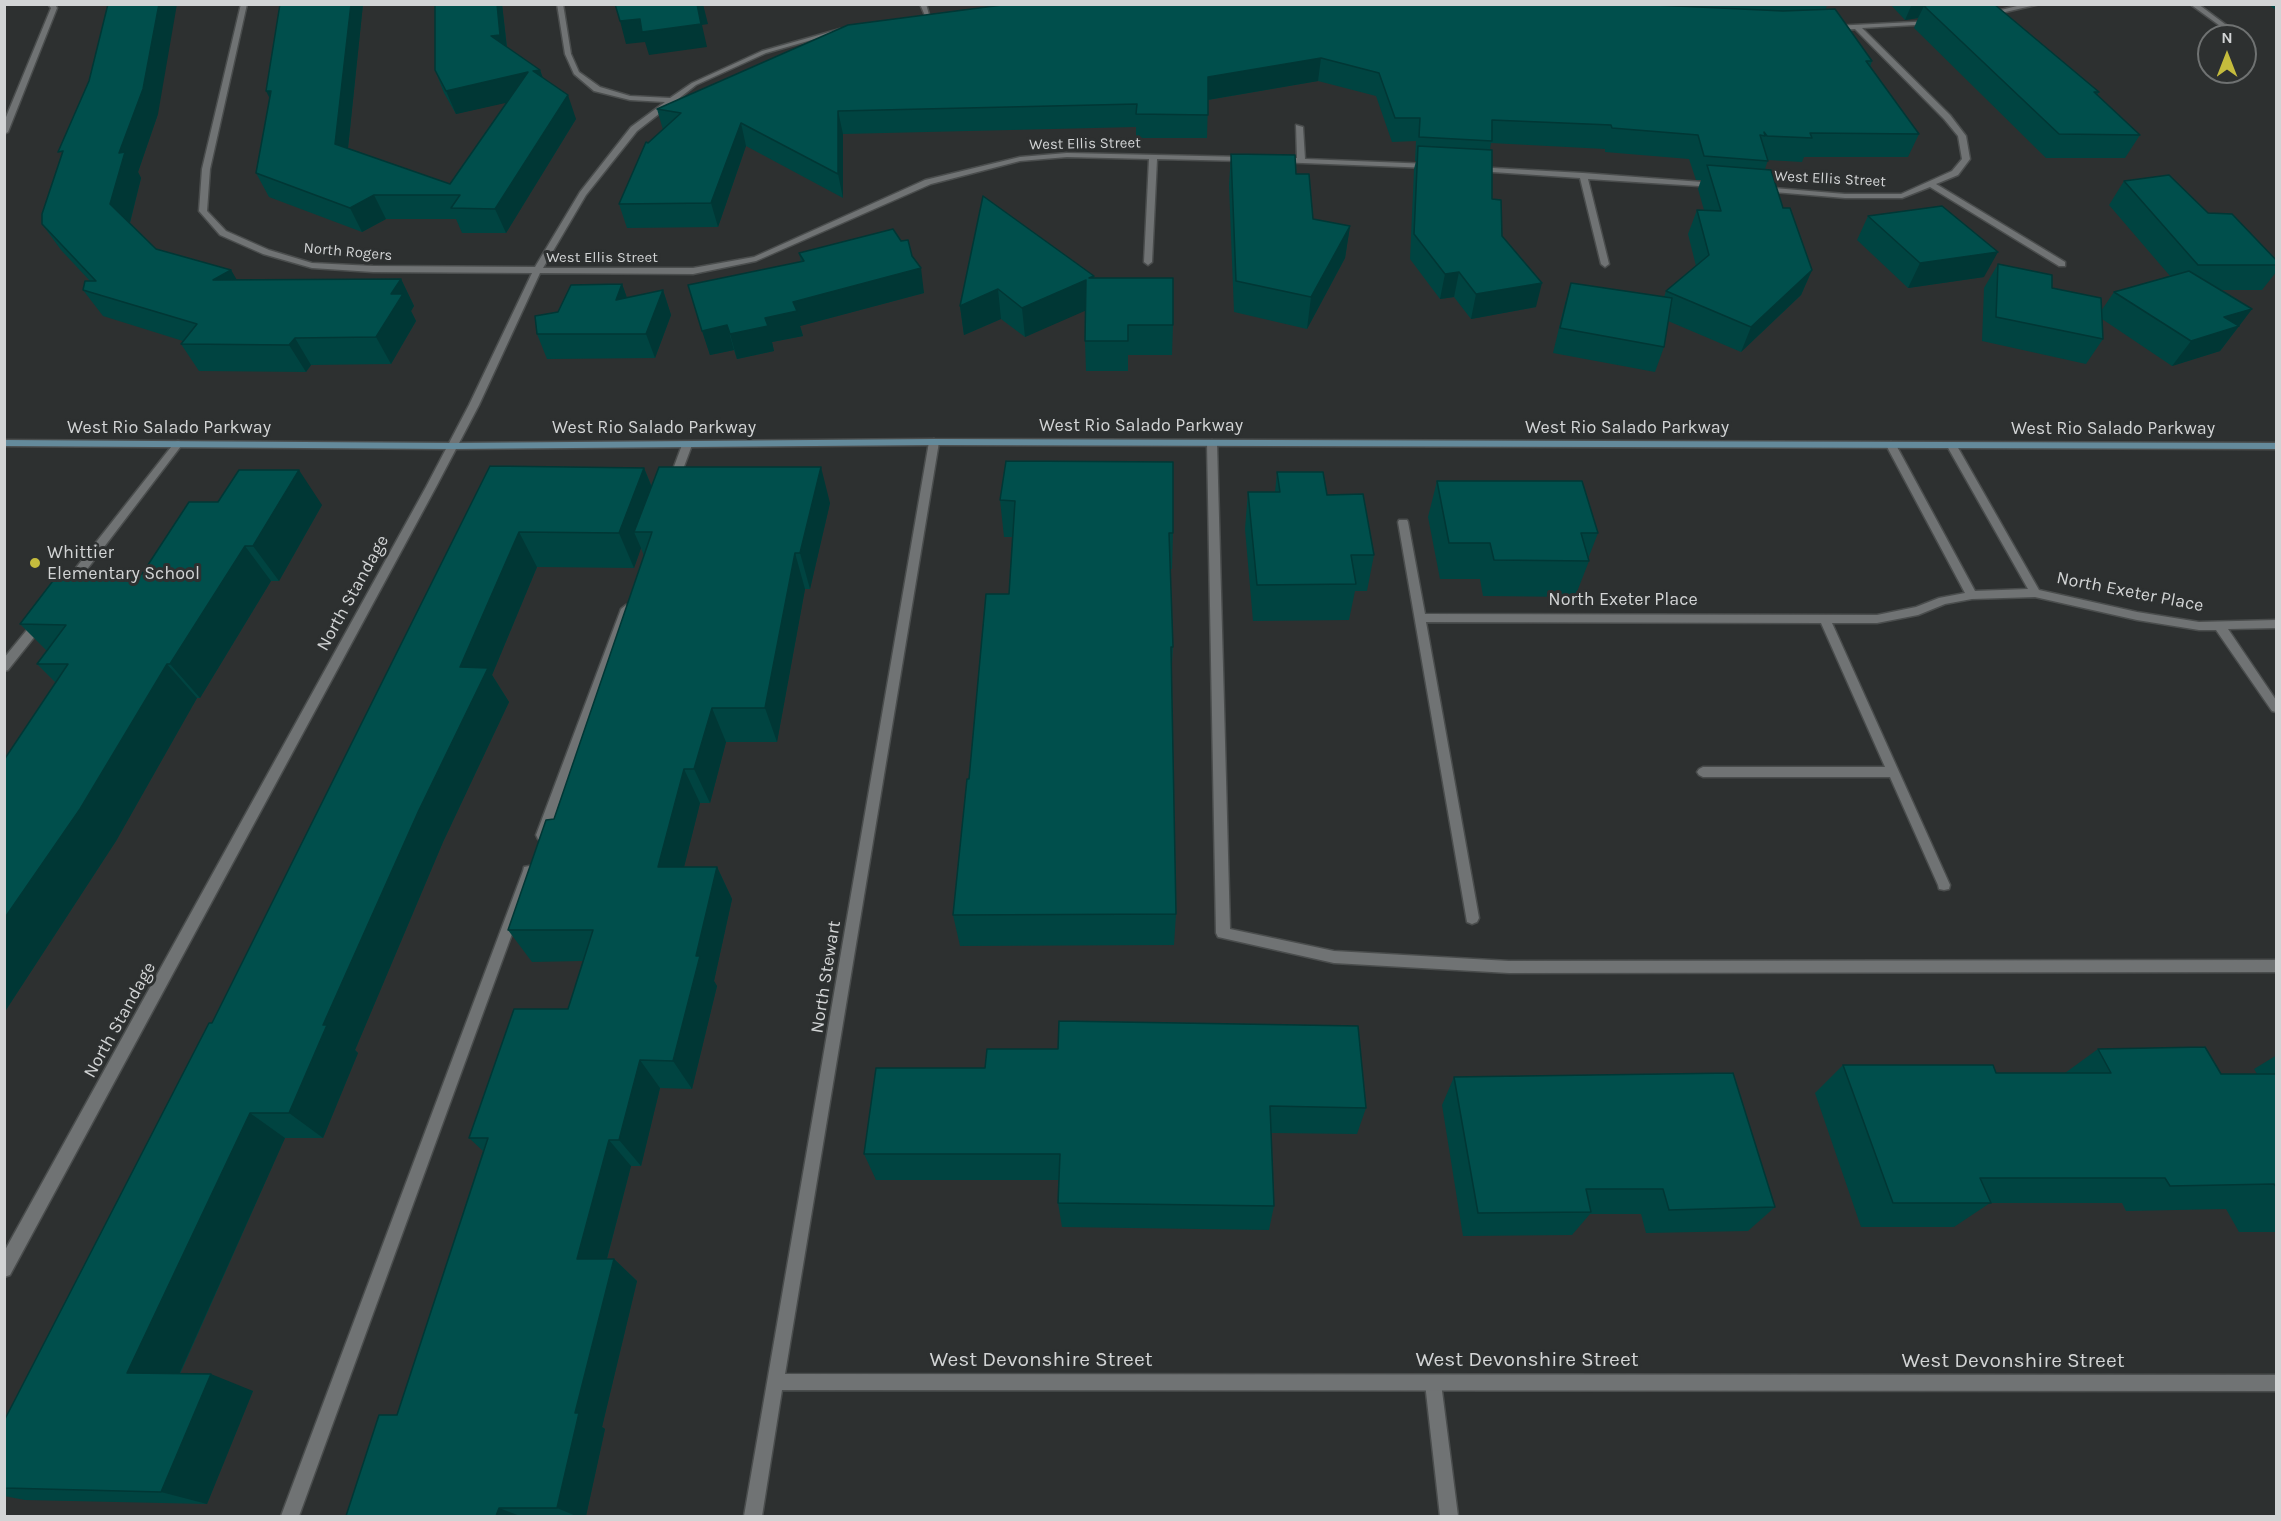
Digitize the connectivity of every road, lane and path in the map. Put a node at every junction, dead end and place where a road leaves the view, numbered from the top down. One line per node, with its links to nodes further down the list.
1 (51, 4): 18 (street)
2 (244, 4): 32 (street, North Rogers)
3 (560, 4): 16 (street)
4 (923, 4): 9 (street)
5 (2037, 4): 8 (street)
6 (2193, 4): 12 (street)
7 (939, 15): 9 (street)
8 (1977, 15)
9 (928, 17): 10 (street)
10 (917, 18)
11 (1942, 20): 14 (street)
12 (2221, 24)
13 (1823, 28): 14 (street)
14 (1858, 28): 26 (street, West Ellis Street)
15 (852, 29): 16 (street, North Standage)
16 (669, 100): 32 (street, North Standage)
17 (1299, 127): 22 (street)
18 (4, 132)
19 (1153, 157): 20 (street, West Ellis Street); 29 (street); 32 (street, West Ellis Street)
20 (1256, 159)
21 (1267, 160): 22 (street)
22 (1301, 160): 23 (street)
23 (1439, 166)
24 (1472, 168): 25 (street)
25 (1583, 175): 27 (street); 30 (street)
26 (1931, 184): 28 (street, West Ellis Street); 31 (street)
27 (1726, 186)
28 (1750, 188)
29 (1148, 261)
30 (1605, 264)
31 (2062, 264)
32 (536, 272): 39 (street, North Standage)
33 (934, 442): 35 (main road, West Rio Salado Parkway); 37 (main road, West Rio Salado Parkway); 61 (street, North Stewart)
34 (4, 443): 36 (main road, West Rio Salado Parkway)
35 (1212, 443): 38 (main road, West Rio Salado Parkway); 59 (street)
36 (178, 444): 39 (main road, West Rio Salado Parkway); 44 (street)
37 (687, 445): 39 (main road, West Rio Salado Parkway); 42 (street)
38 (1891, 445): 40 (main road, West Rio Salado Parkway); 47 (street)
39 (453, 446): 60 (street, North Standage)
40 (1952, 446): 41 (main road, West Rio Salado Parkway); 45 (street, North Exeter Place)
41 (2277, 446)
42 (669, 494)
43 (1403, 522): 49 (street)
44 (63, 592)
45 (2035, 593): 47 (street, North Exeter Place); 52 (street, North Exeter Place)
46 (631, 595): 64 (street)
47 (1972, 595): 50 (street, North Exeter Place)
48 (48, 611): 53 (street)
49 (1421, 618): 50 (street, North Exeter Place); 58 (street)
50 (1825, 619): 56 (street)
51 (2277, 624): 52 (street, North Exeter Place)
52 (2219, 625): 54 (street, North Exeter Place)
53 (4, 667)
54 (2277, 708)
55 (1702, 772): 56 (street)
56 (1893, 772): 57 (street)
57 (1944, 885)
58 (1472, 918)
59 (2277, 966)
60 (4, 1269)
61 (778, 1382): 62 (street, West Devonshire Street); 65 (street, North Stewart)
62 (1433, 1383): 63 (street, West Devonshire Street); 66 (street)
63 (2277, 1383)
64 (290, 1516)
65 (753, 1516)
66 (1449, 1516)

